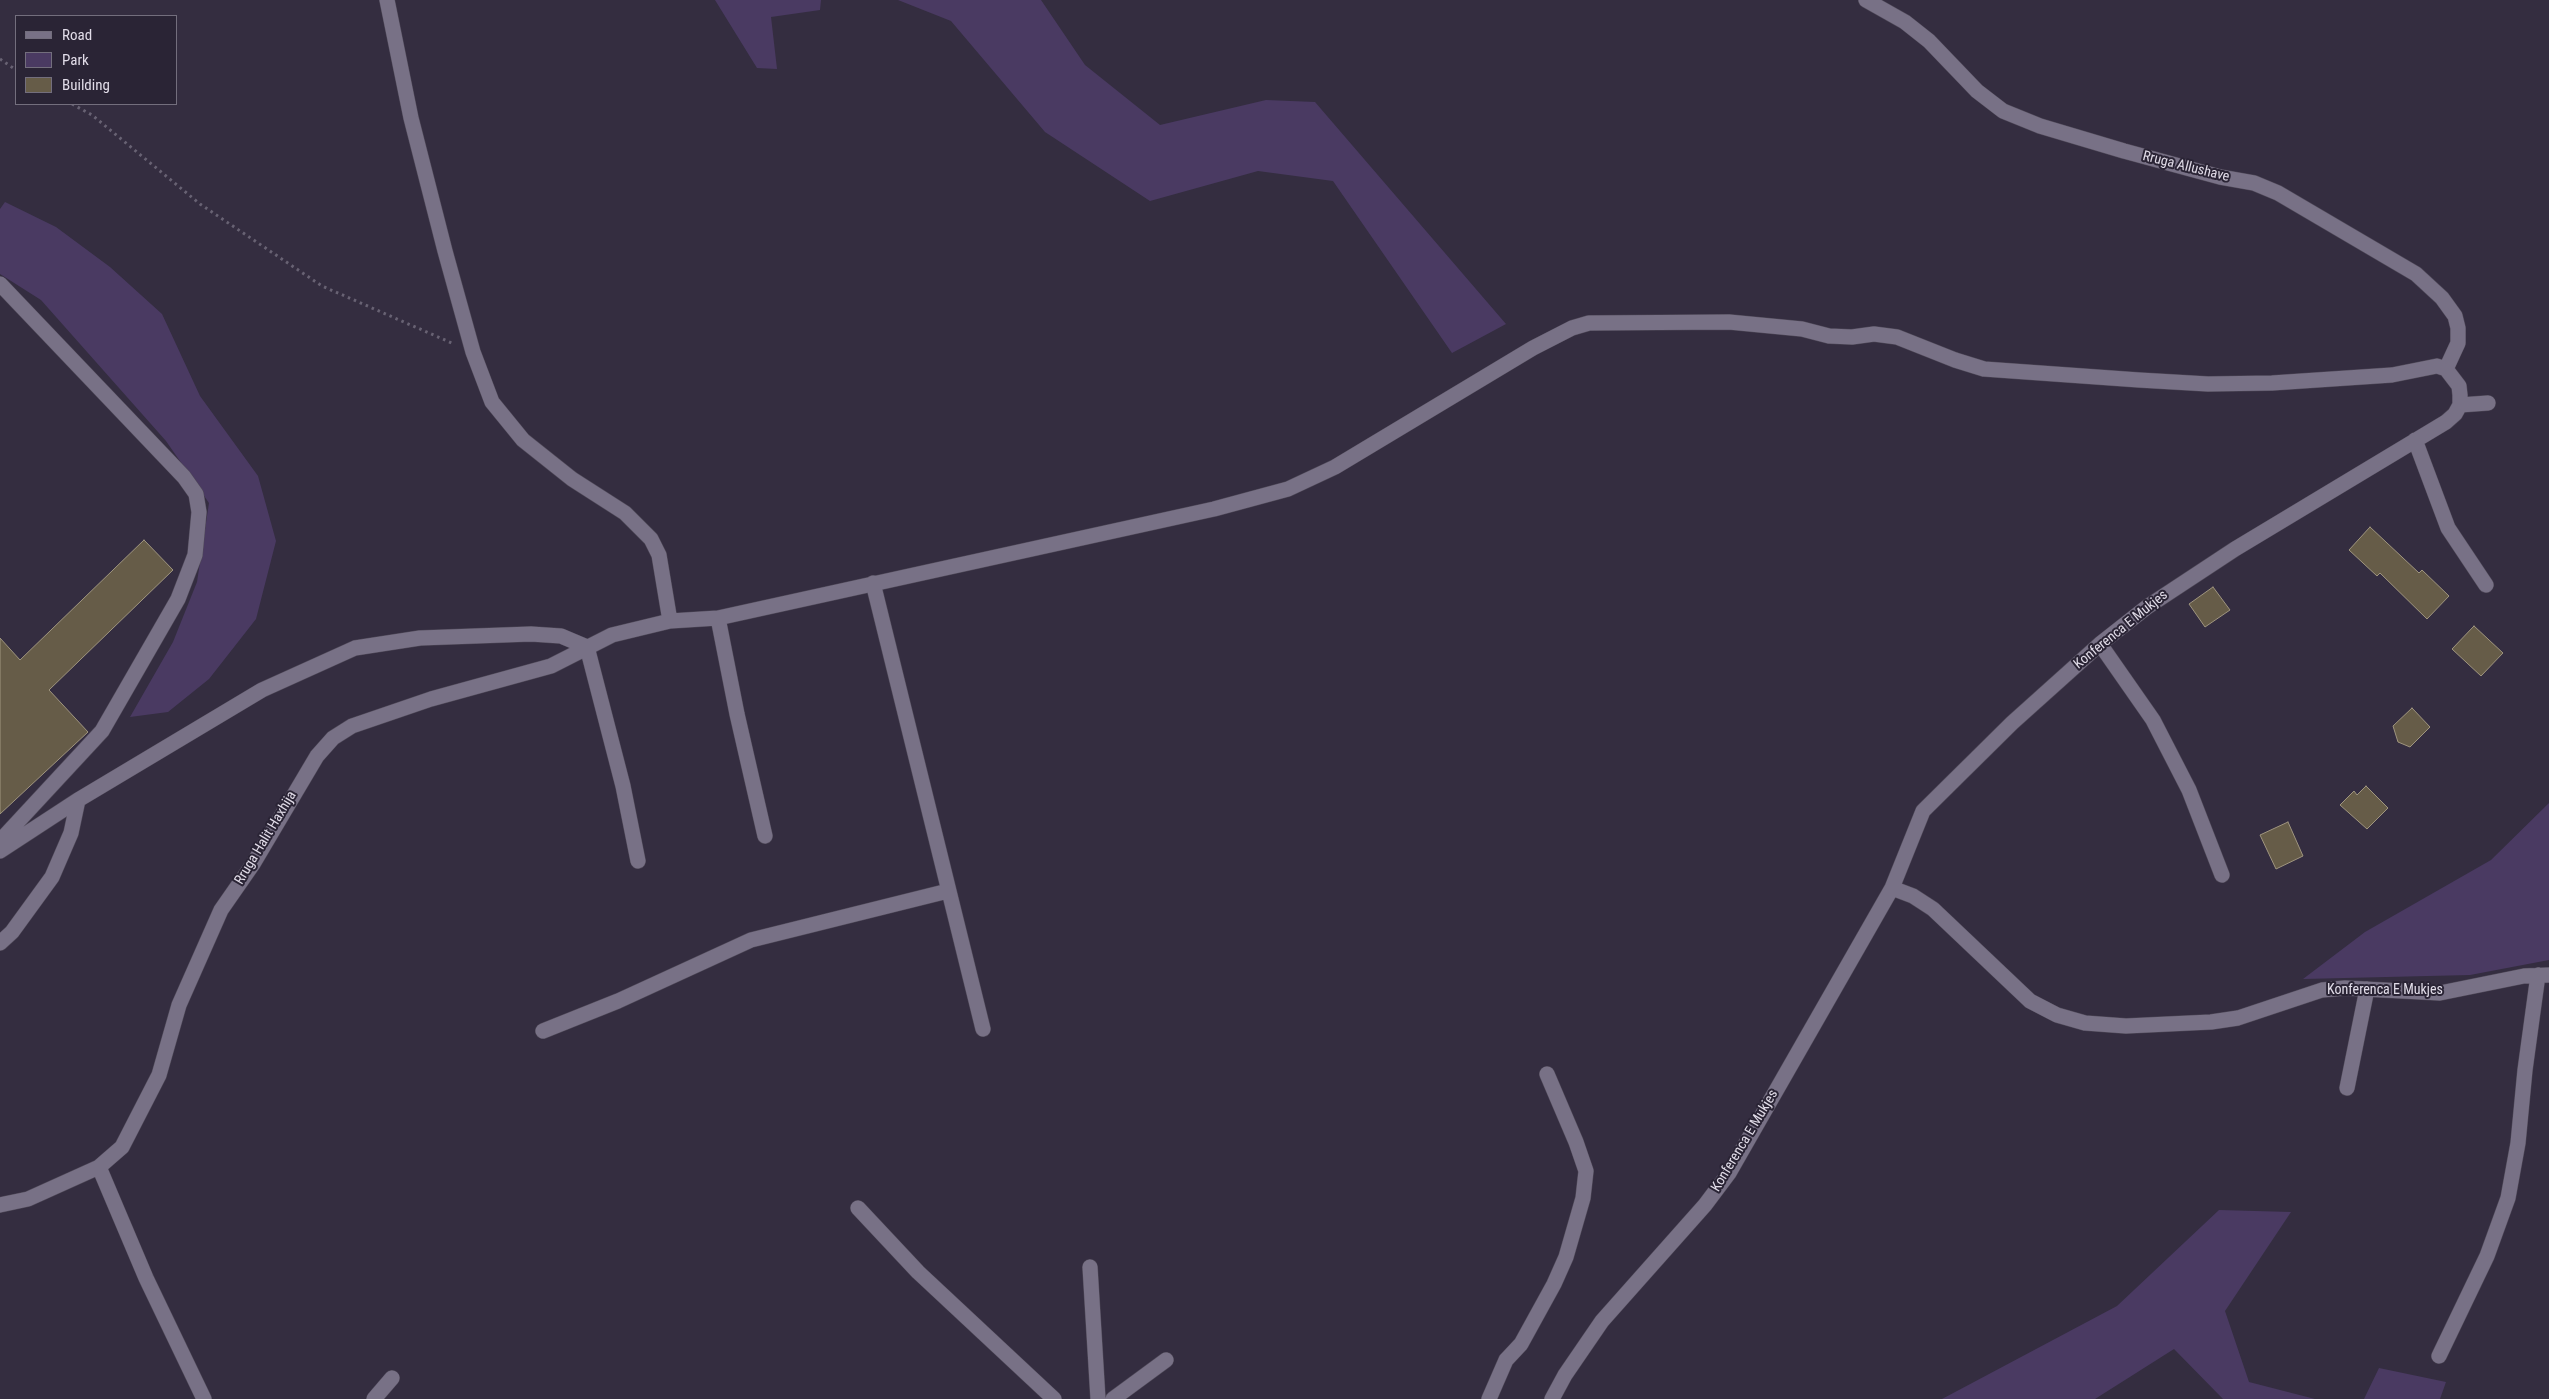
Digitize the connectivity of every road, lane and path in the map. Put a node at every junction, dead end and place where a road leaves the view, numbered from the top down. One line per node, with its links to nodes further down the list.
1 (387, 0): 7 (street)
2 (1866, 0): 8 (street, Rruga Allushave)
3 (0, 59): 4 (path)
4 (15, 69)
5 (74, 105): 7 (path)
6 (0, 284): 20 (street)
7 (473, 352): 15 (street)
8 (2446, 369): 10 (street); 12 (street, Rruga Halit Haxhija)
9 (2488, 404): 10 (street)
10 (2460, 405): 11 (street, Konferenca E Mukjes)
11 (2415, 440): 13 (street); 16 (street, Konferenca E Mukjes)
12 (873, 583): 14 (street, Rruga Halit Haxhija); 25 (street)
13 (2486, 585)
14 (718, 618): 15 (street, Rruga Halit Haxhija); 19 (street)
15 (670, 621): 17 (street, Rruga Halit Haxhija)
16 (2100, 644): 23 (street); 24 (street, Konferenca E Mukjes)
17 (587, 647): 18 (street); 22 (street); 33 (street, Rruga Halit Haxhija)
18 (78, 800): 21 (street); 26 (street)
19 (765, 836)
20 (0, 842)
21 (0, 852)
22 (638, 861)
23 (2222, 875)
24 (1892, 888): 28 (street, Konferenca E Mukjes); 46 (street, Konferenca E Mukjes)
25 (948, 890): 29 (street); 30 (street)
26 (0, 943)
27 (2544, 975): 28 (street, Konferenca E Mukjes); 37 (street, Konferenca E Mukjes)
28 (2367, 989): 32 (street)
29 (983, 1029)
30 (544, 1031)
31 (1547, 1074): 45 (street)
32 (2347, 1088)
33 (99, 1167): 34 (street, Rruga Halit Haxhija); 40 (street)
34 (0, 1205)
35 (858, 1208): 42 (street)
36 (1090, 1267): 43 (street)
37 (2439, 1356)
38 (1166, 1360): 44 (street)
39 (392, 1378): 41 (street)
40 (199, 1397)
41 (374, 1399)
42 (1054, 1399)
43 (1098, 1399)
44 (1113, 1399)
45 (1489, 1399)
46 (1552, 1399)

